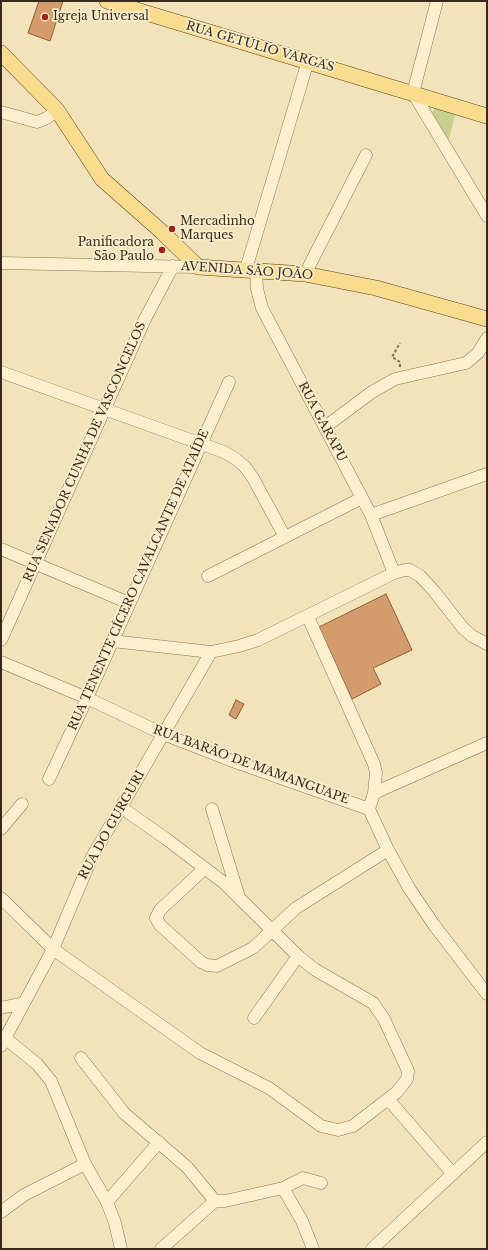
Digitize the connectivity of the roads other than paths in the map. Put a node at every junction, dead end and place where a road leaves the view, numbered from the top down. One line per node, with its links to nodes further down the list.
1 (107, 1): 4 (main road, RUA GETÚLIO VARGAS)
2 (436, 1): 5 (street)
3 (1, 53): 6 (main road)
4 (308, 61): 5 (main road, RUA GETÚLIO VARGAS); 14 (street)
5 (413, 93): 8 (main road, RUA GETÚLIO VARGAS); 10 (street)
6 (57, 110): 7 (street); 13 (main road)
7 (1, 112)
8 (487, 116)
9 (366, 155): 15 (street)
10 (487, 216)
11 (1, 263): 12 (street, AVENIDA SÃO JOÃO)
12 (173, 266): 13 (street, AVENIDA SÃO JOÃO); 20 (street, RUA SENADOR CUNHA DE VASCONCELOS)
13 (198, 267): 14 (main road, AVENIDA SÃO JOÃO)
14 (251, 269): 15 (main road, AVENIDA SÃO JOÃO); 21 (street, RUA GARAPU)
15 (305, 274): 16 (main road, AVENIDA SÃO JOÃO)
16 (487, 319)
17 (487, 338): 21 (street)
18 (2, 375): 20 (street)
19 (229, 382): 22 (street, RUA TENENTE CÍCERO CAVALCANTE DE ATAÍDE)
20 (105, 408): 22 (street); 28 (street, RUA SENADOR CUNHA DE VASCONCELOS)
21 (325, 427): 24 (street, RUA GARAPU)
22 (201, 444): 26 (street); 31 (street, RUA TENENTE CÍCERO CAVALCANTE DE ATAÍDE)
23 (487, 474): 25 (street)
24 (362, 498): 25 (street, RUA GARAPU); 26 (street)
25 (371, 515): 29 (street, RUA GARAPU)
26 (285, 537): 30 (street)
27 (1, 549): 28 (street)
28 (34, 563): 31 (street); 33 (street, RUA SENADOR CUNHA DE VASCONCELOS)
29 (394, 573): 32 (street); 35 (street)
30 (208, 576)
31 (129, 602): 34 (street, RUA TENENTE CÍCERO CAVALCANTE DE ATAÍDE)
32 (308, 617): 36 (street); 42 (street)
33 (1, 640)
34 (112, 641): 36 (street); 38 (street, RUA TENENTE CÍCERO CAVALCANTE DE ATAÍDE)
35 (487, 644)
36 (211, 652): 39 (street, RUA DO GURGURI)
37 (1, 662): 38 (street, RUA BARÃO DE MAMANGUAPE)
38 (87, 698): 39 (street, RUA BARÃO DE MAMANGUAPE); 41 (street, RUA TENENTE CÍCERO CAVALCANTE DE ATAÍDE)
39 (163, 734): 44 (street, RUA DO GURGURI); 46 (street, RUA BARÃO DE MAMANGUAPE)
40 (487, 743): 42 (street)
41 (49, 779)
42 (374, 793): 46 (street)
43 (22, 804): 47 (street)
44 (122, 808): 49 (street); 53 (street, RUA DO GURGURI)
45 (212, 809): 50 (street)
46 (369, 809): 48 (street)
47 (1, 829)
48 (388, 850): 52 (street); 55 (street)
49 (205, 868): 50 (street); 52 (street)
50 (238, 895): 52 (street)
51 (1, 898): 53 (street)
52 (273, 930): 54 (street)
53 (53, 949): 56 (street, RUA DO GURGURI); 61 (street)
54 (298, 956): 58 (street); 61 (street)
55 (487, 994)
56 (24, 1003): 57 (street); 59 (street, RUA DO GURGURI)
57 (1, 1008)
58 (254, 1018)
59 (3, 1042): 64 (street)
60 (81, 1058): 62 (street)
61 (388, 1099): 65 (street)
62 (159, 1142): 68 (street); 69 (street)
63 (487, 1142): 65 (street)
64 (85, 1164): 69 (street); 70 (street)
65 (453, 1174): 74 (street)
66 (321, 1183): 67 (street)
67 (283, 1188): 68 (street); 73 (street)
68 (215, 1201): 72 (street)
69 (107, 1202): 71 (street)
70 (1, 1212)
71 (122, 1249)
72 (161, 1249)
73 (313, 1249)
74 (372, 1249)

